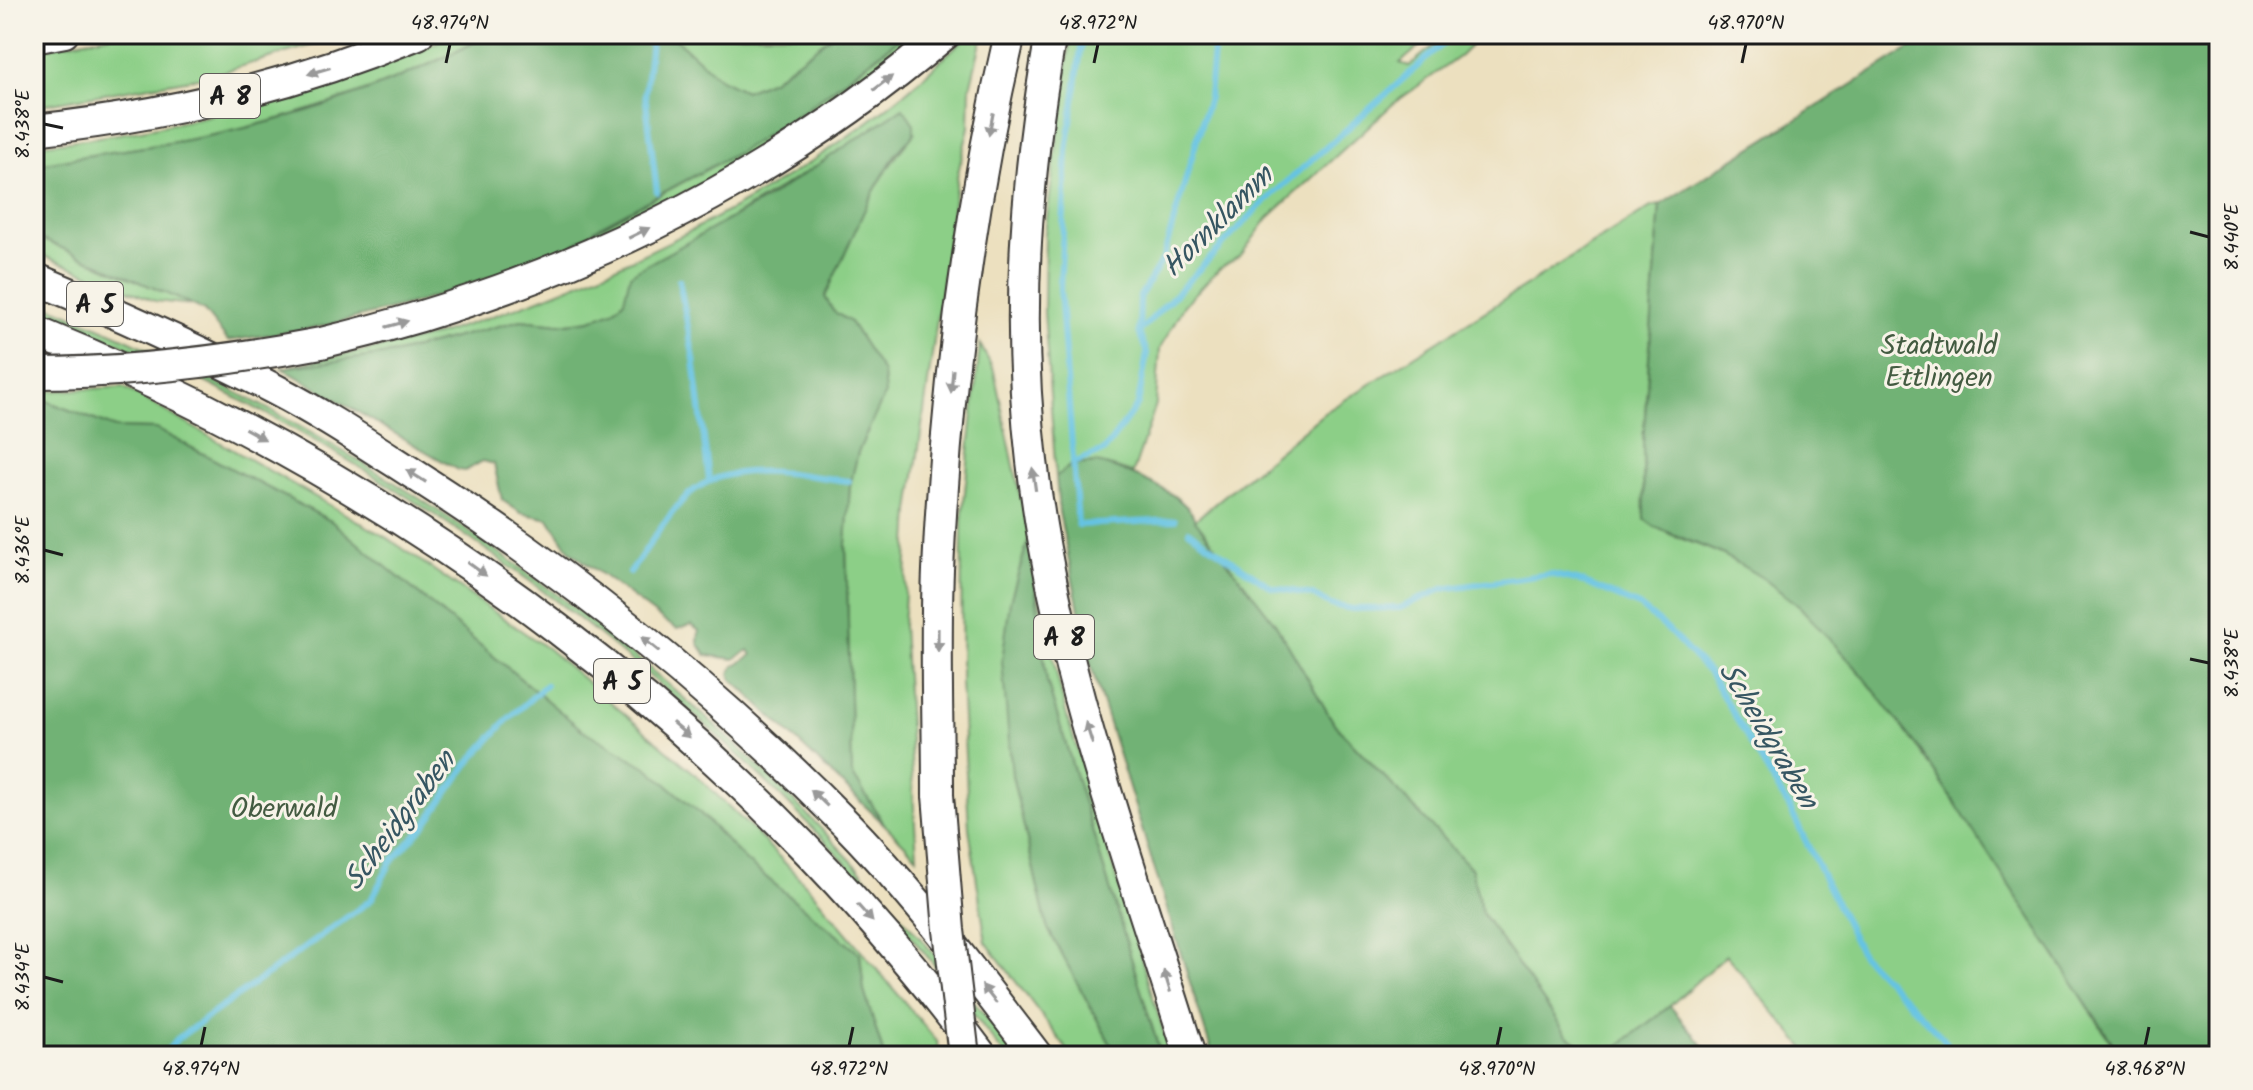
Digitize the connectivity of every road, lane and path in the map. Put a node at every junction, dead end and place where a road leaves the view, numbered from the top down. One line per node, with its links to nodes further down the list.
1 (65, 34): 6 (main road)
2 (418, 34): 7 (highway, A 8, one-way to 7)
3 (945, 34): 10 (highway, one-way to 3, bridge)
4 (1010, 34): 11 (highway, one-way to 11, bridge)
5 (1051, 34): 14 (highway, A 8, one-way to 5)
6 (34, 40)
7 (34, 130)
8 (34, 278): 13 (highway, A 5, one-way to 8)
9 (34, 331): 12 (highway, A 5, one-way to 12)
10 (34, 373)
11 (964, 1056)
12 (982, 1056)
13 (1037, 1056)
14 (1190, 1056)

